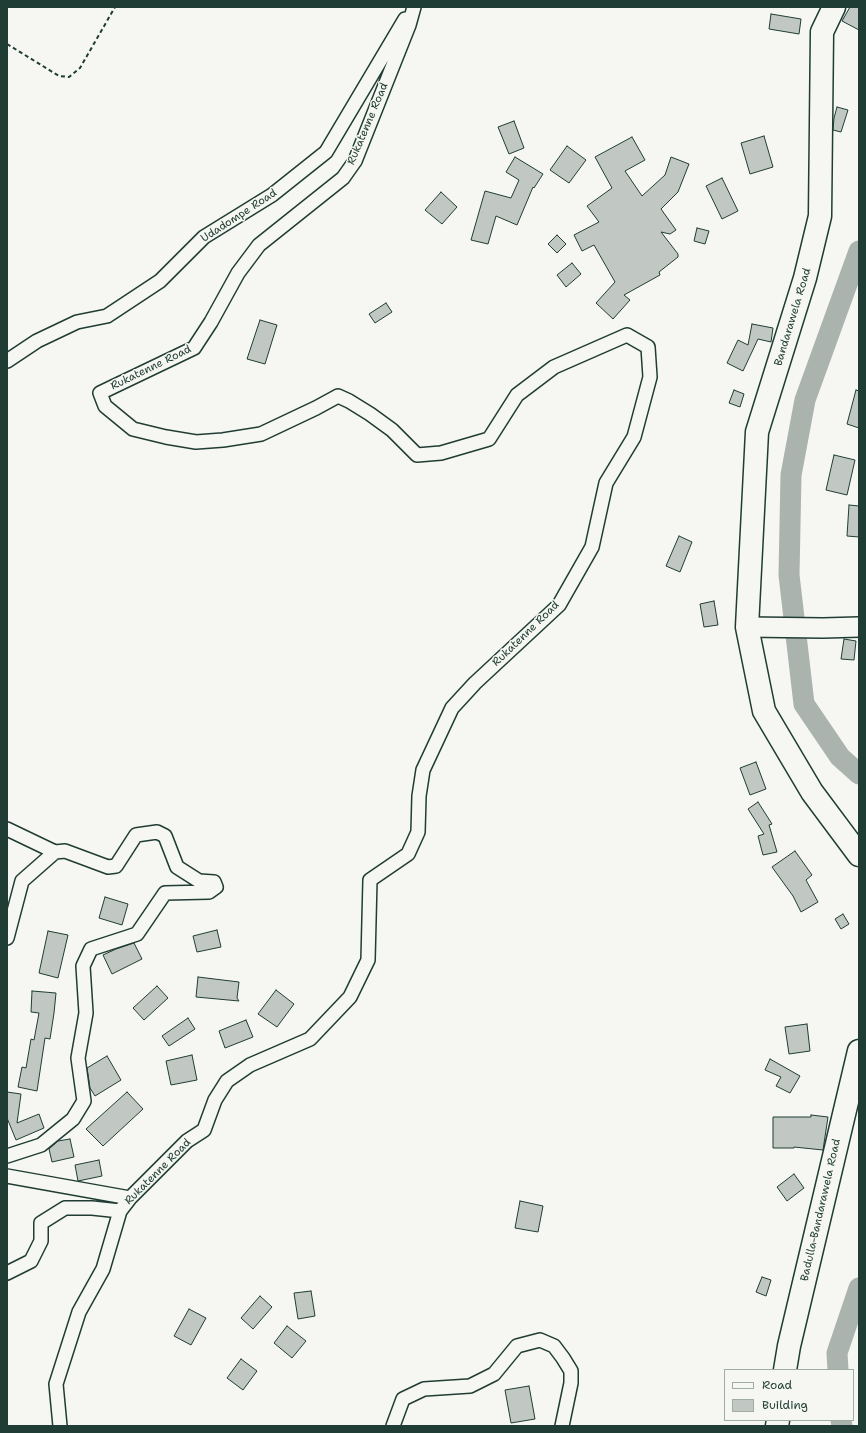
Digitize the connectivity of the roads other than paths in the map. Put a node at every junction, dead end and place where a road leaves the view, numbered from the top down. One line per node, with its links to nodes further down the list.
1 (413, 7): 3 (street, Udadompe Road); 13 (street, Rukatenne Road)
2 (834, 7): 4 (highway, Bandarawela Road)
3 (7, 361)
4 (747, 627): 5 (street); 8 (highway)
5 (859, 627)
6 (7, 829): 7 (street)
7 (55, 852): 9 (street); 11 (street)
8 (859, 855)
9 (7, 938)
10 (859, 1051): 16 (highway, Badulla-Bandarawela Road)
11 (7, 1156)
12 (7, 1176): 13 (street)
13 (130, 1198): 14 (street, Rukatenne Road)
14 (120, 1211): 15 (street); 17 (street, Rukatenne Road)
15 (7, 1273)
16 (785, 1369)
17 (60, 1426)
18 (393, 1426): 19 (street)
19 (562, 1426)

